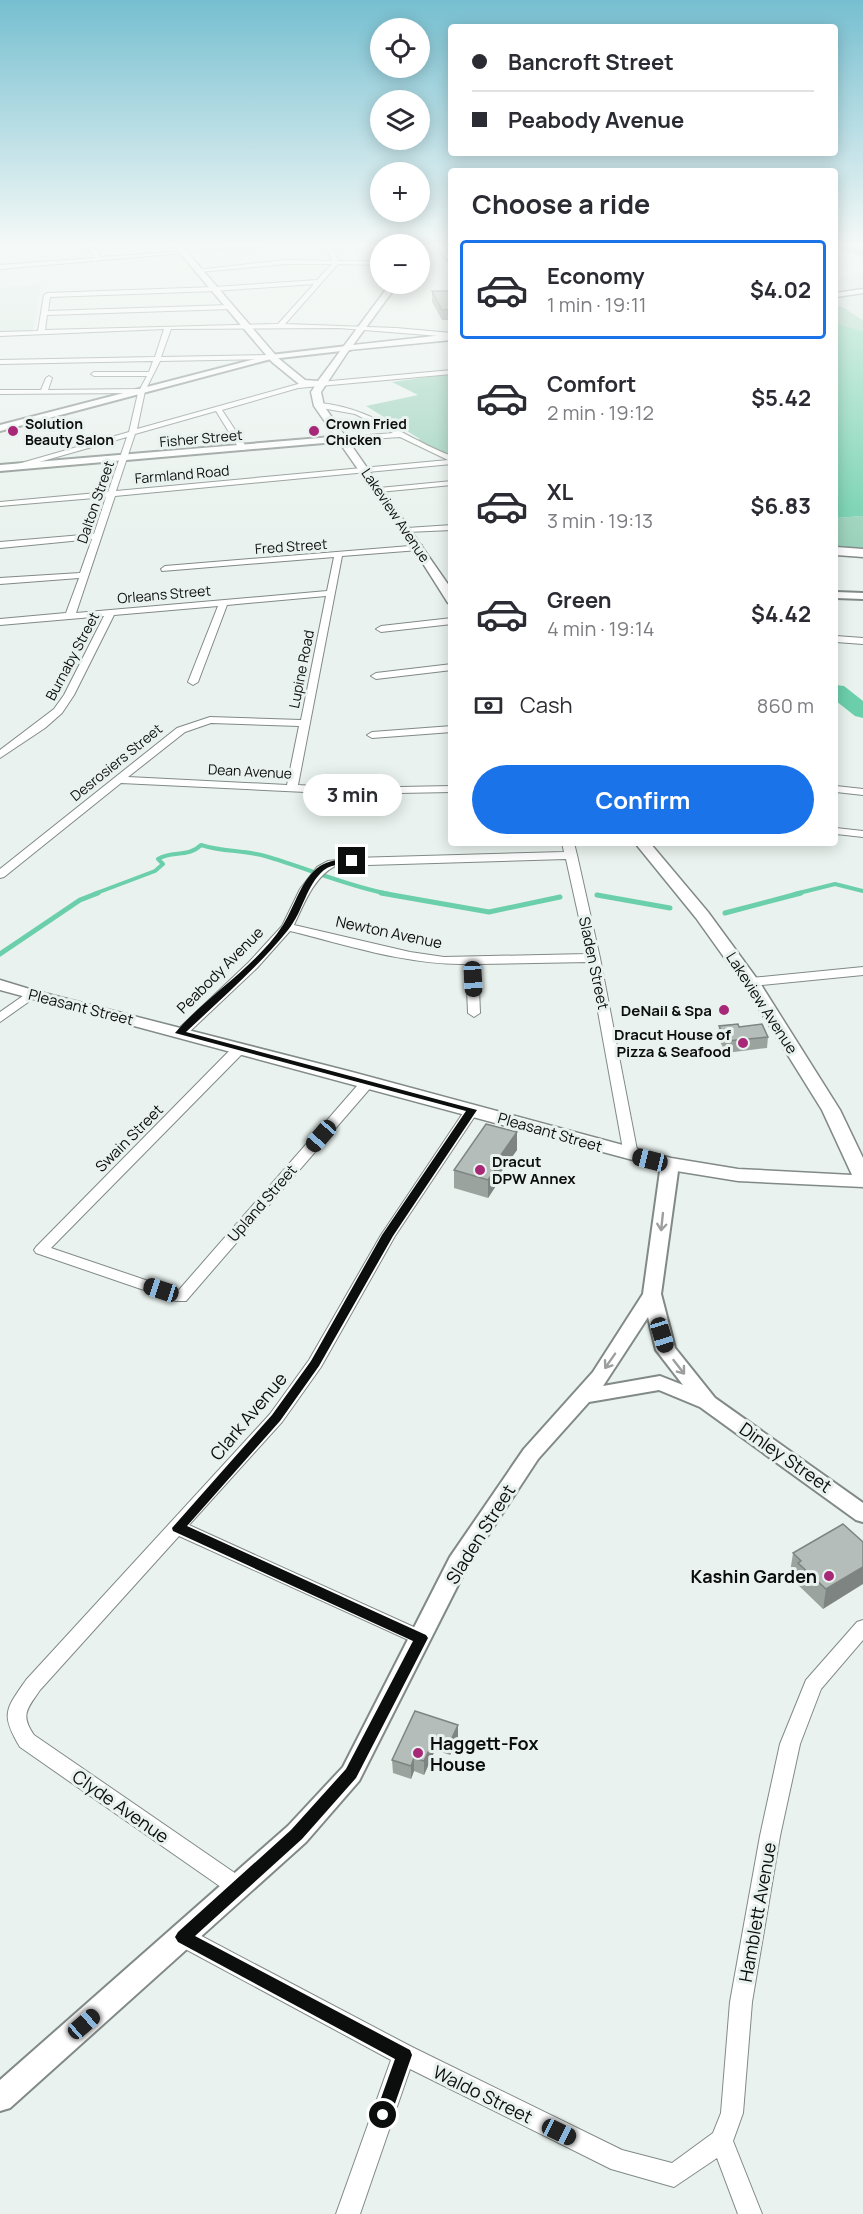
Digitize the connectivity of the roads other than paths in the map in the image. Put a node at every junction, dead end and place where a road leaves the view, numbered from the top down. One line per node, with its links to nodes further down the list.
1 (161, 349): 6 (street, Dalton Street)
2 (265, 349): 5 (main road)
3 (336, 349): 5 (street)
4 (346, 349): 12 (main road)
5 (271, 357): 6 (street); 12 (main road); 13 (street)
6 (158, 359): 7 (street); 10 (street, Dalton Street)
7 (0, 362)
8 (448, 372): 12 (street)
9 (94, 374): 10 (street)
10 (152, 374): 13 (street, Dalton Street)
11 (49, 378): 15 (street)
12 (320, 384): 16 (main road); 17 (street)
13 (142, 391): 15 (street); 18 (street); 19 (street, Dalton Street)
14 (0, 392): 15 (street)
15 (43, 392)
16 (319, 405): 20 (street); 21 (main road, Lakeview Avenue)
17 (218, 409): 19 (street); 22 (street)
18 (0, 428)
19 (132, 433): 23 (street, Dalton Street); 26 (street)
20 (404, 435): 21 (street, Fisher Street); 24 (street)
21 (344, 439): 22 (street, Fisher Street); 27 (main road, Lakeview Avenue)
22 (243, 448): 23 (street, Fisher Street)
23 (124, 458): 26 (street, Fisher Street); 30 (street, Dalton Street)
24 (448, 459)
25 (448, 461): 27 (street, Farmland Road)
26 (4, 468)
27 (365, 470): 29 (main road, Lakeview Avenue); 30 (street, Farmland Road)
28 (448, 483): 29 (street)
29 (379, 490): 33 (main road, Lakeview Avenue)
30 (112, 494): 31 (street, Farmland Road); 34 (street, Dalton Street)
31 (0, 504)
32 (448, 527): 33 (street)
33 (407, 530): 36 (main road, Lakeview Avenue)
34 (97, 536): 35 (street); 43 (street, Dalton Street)
35 (0, 545)
36 (419, 548): 39 (street, Fred Street); 45 (main road, Lakeview Avenue)
37 (838, 551): 38 (main road)
38 (863, 553)
39 (338, 556): 42 (street, Fred Street); 47 (street, Lupine Road)
40 (838, 560): 41 (main road)
41 (863, 562)
42 (165, 569)
43 (84, 575): 44 (street); 53 (street, Dalton Street)
44 (0, 581)
45 (439, 581): 46 (street); 48 (main road, Lakeview Avenue)
46 (448, 582)
47 (331, 593): 51 (street, Orleans Street); 62 (street, Lupine Road)
48 (448, 594)
49 (838, 595): 50 (street)
50 (863, 596)
51 (224, 602): 52 (street, Orleans Street); 61 (street)
52 (110, 613): 53 (street, Orleans Street); 65 (street, Burnaby Street)
53 (70, 616): 55 (street, Orleans Street)
54 (448, 621): 56 (street)
55 (0, 622)
56 (381, 629)
57 (838, 639): 58 (street)
58 (863, 641)
59 (448, 667): 60 (street)
60 (376, 676)
61 (193, 682)
62 (306, 723): 66 (street, Desrosiers Street); 67 (street, Lupine Road)
63 (448, 729): 64 (street)
64 (372, 735)
65 (0, 754)
66 (119, 780): 67 (street, Dean Avenue); 75 (street, Desrosiers Street)
67 (292, 788): 68 (street, Dean Avenue)
68 (448, 789)
69 (838, 789): 70 (street)
70 (863, 792)
71 (838, 831): 72 (street)
72 (863, 834)
73 (644, 846): 80 (main road, Lakeview Avenue)
74 (569, 849): 76 (street, Peabody Avenue); 77 (street, Sladen Street)
75 (0, 875)
76 (286, 927): 78 (street, Newton Avenue); 85 (street, Peabody Avenue)
77 (594, 958): 78 (street, Newton Avenue); 89 (street, Sladen Street)
78 (472, 962): 83 (street)
79 (863, 971): 80 (street)
80 (751, 982): 91 (main road, Lakeview Avenue)
81 (0, 985): 82 (main road, Pleasant Street)
82 (30, 995): 84 (street); 85 (main road, Pleasant Street)
83 (474, 1013)
84 (0, 1018)
85 (180, 1033): 86 (main road, Pleasant Street)
86 (239, 1049): 87 (main road, Pleasant Street); 93 (street, Swain Street)
87 (368, 1082): 88 (main road, Pleasant Street); 93 (street, Upland Street)
88 (472, 1110): 89 (main road, Pleasant Street); 97 (street, Clark Avenue)
89 (630, 1155): 90 (main road, Pleasant Street)
90 (670, 1164): 91 (main road, Pleasant Street); 92 (street, Sladen Street, one-way to 92)
91 (863, 1179)
92 (652, 1293): 94 (street, Sladen Street, one-way to 94); 95 (street, Dinley Street, one-way to 95)
93 (181, 1297)
94 (584, 1396): 95 (street, Dinley Street); 99 (street, Sladen Street)
95 (707, 1402): 96 (street, Dinley Street)
96 (863, 1514)
97 (178, 1528): 99 (street); 100 (street, Clark Avenue)
98 (863, 1627): 105 (street, Hamblett Avenue)
99 (421, 1638): 101 (street, Sladen Street)
100 (15, 1717): 101 (street, Clyde Avenue)
101 (238, 1887): 102 (street, Sladen Street)
102 (183, 1937): 103 (street, Waldo Street); 104 (street, Sladen Street)
103 (404, 2055): 105 (street, Waldo Street); 106 (street)
104 (0, 2098)
105 (722, 2141): 107 (street)
106 (348, 2214)
107 (750, 2214)

